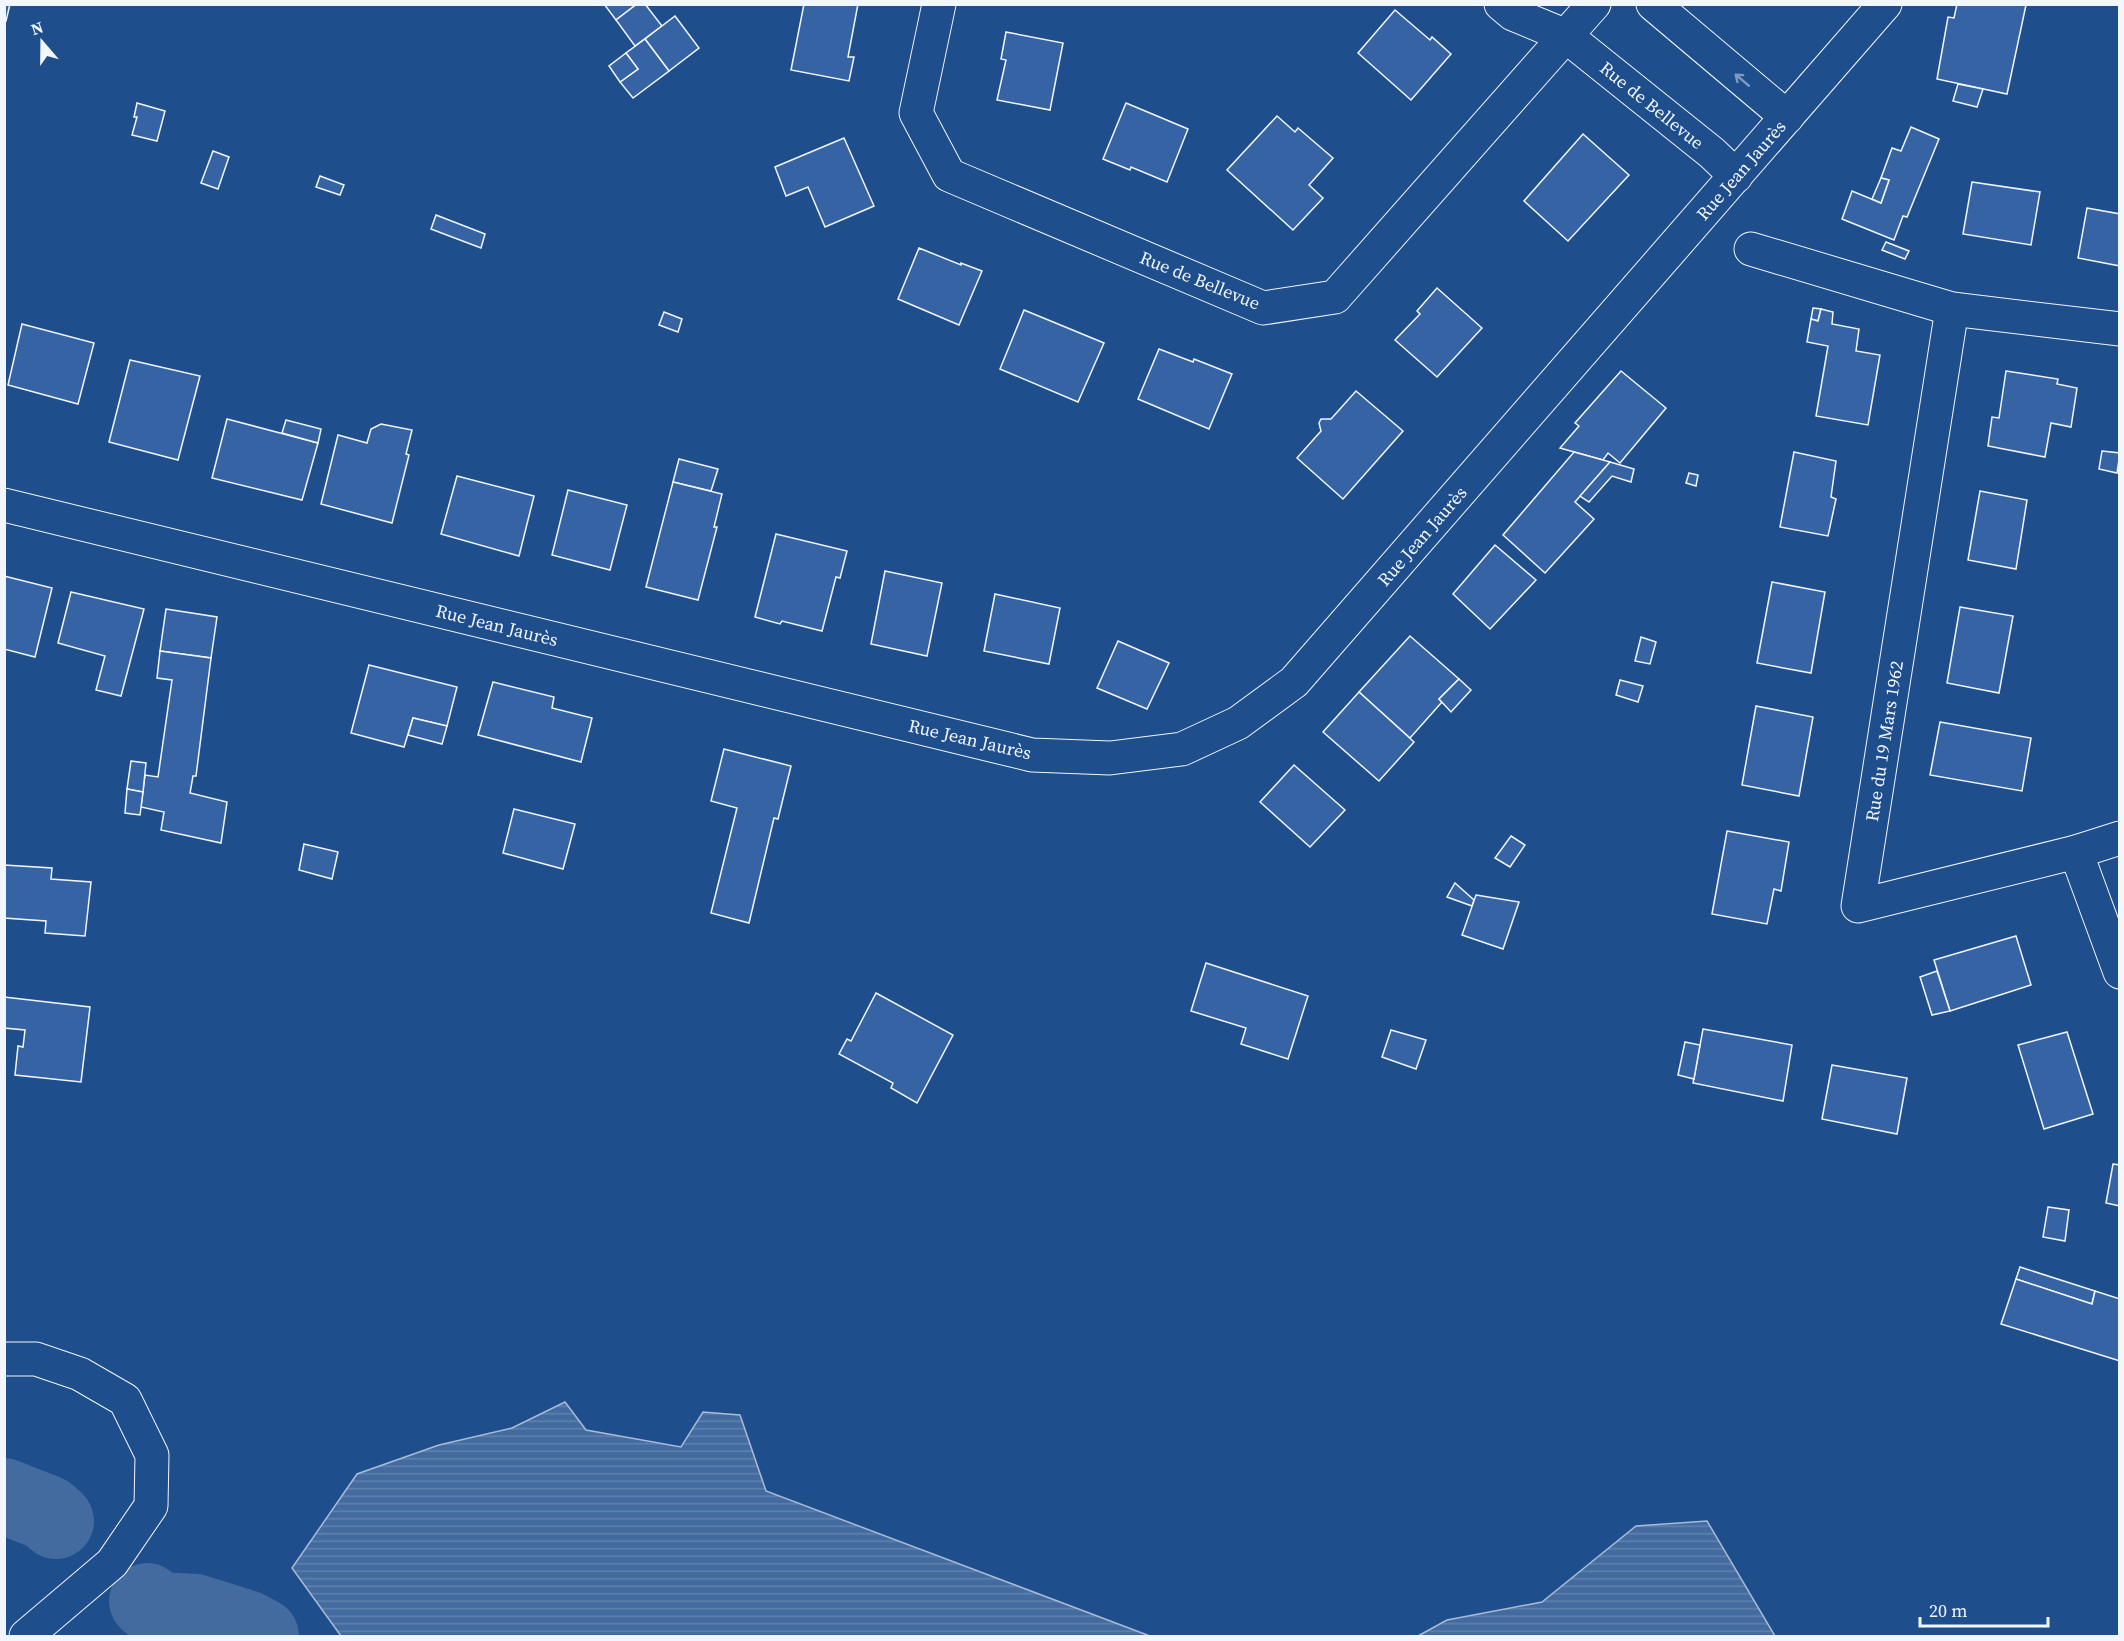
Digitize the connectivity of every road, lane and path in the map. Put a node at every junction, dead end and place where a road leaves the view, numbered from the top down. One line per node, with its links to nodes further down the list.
1 (939, 4): 6 (street, Rue de Bellevue)
2 (1502, 4): 6 (street)
3 (1594, 4): 6 (street, Rue de Bellevue)
4 (1653, 4): 7 (street, one-way to 4)
5 (1885, 4): 7 (street, Rue Jean Jaurès)
6 (1566, 36): 8 (street, Rue de Bellevue)
7 (1787, 117): 8 (street, Rue Jean Jaurès)
8 (1736, 176): 12 (street, Rue Jean Jaurès)
9 (1751, 249): 10 (street)
10 (1952, 309): 11 (street); 14 (street, Rue du 19 Mars 1962)
11 (2120, 329)
12 (4, 505)
13 (2120, 838): 14 (street, Rue du 19 Mars 1962)
14 (2076, 852): 15 (street)
15 (2120, 972)
16 (4, 1359): 17 (street)
17 (26, 1636)

